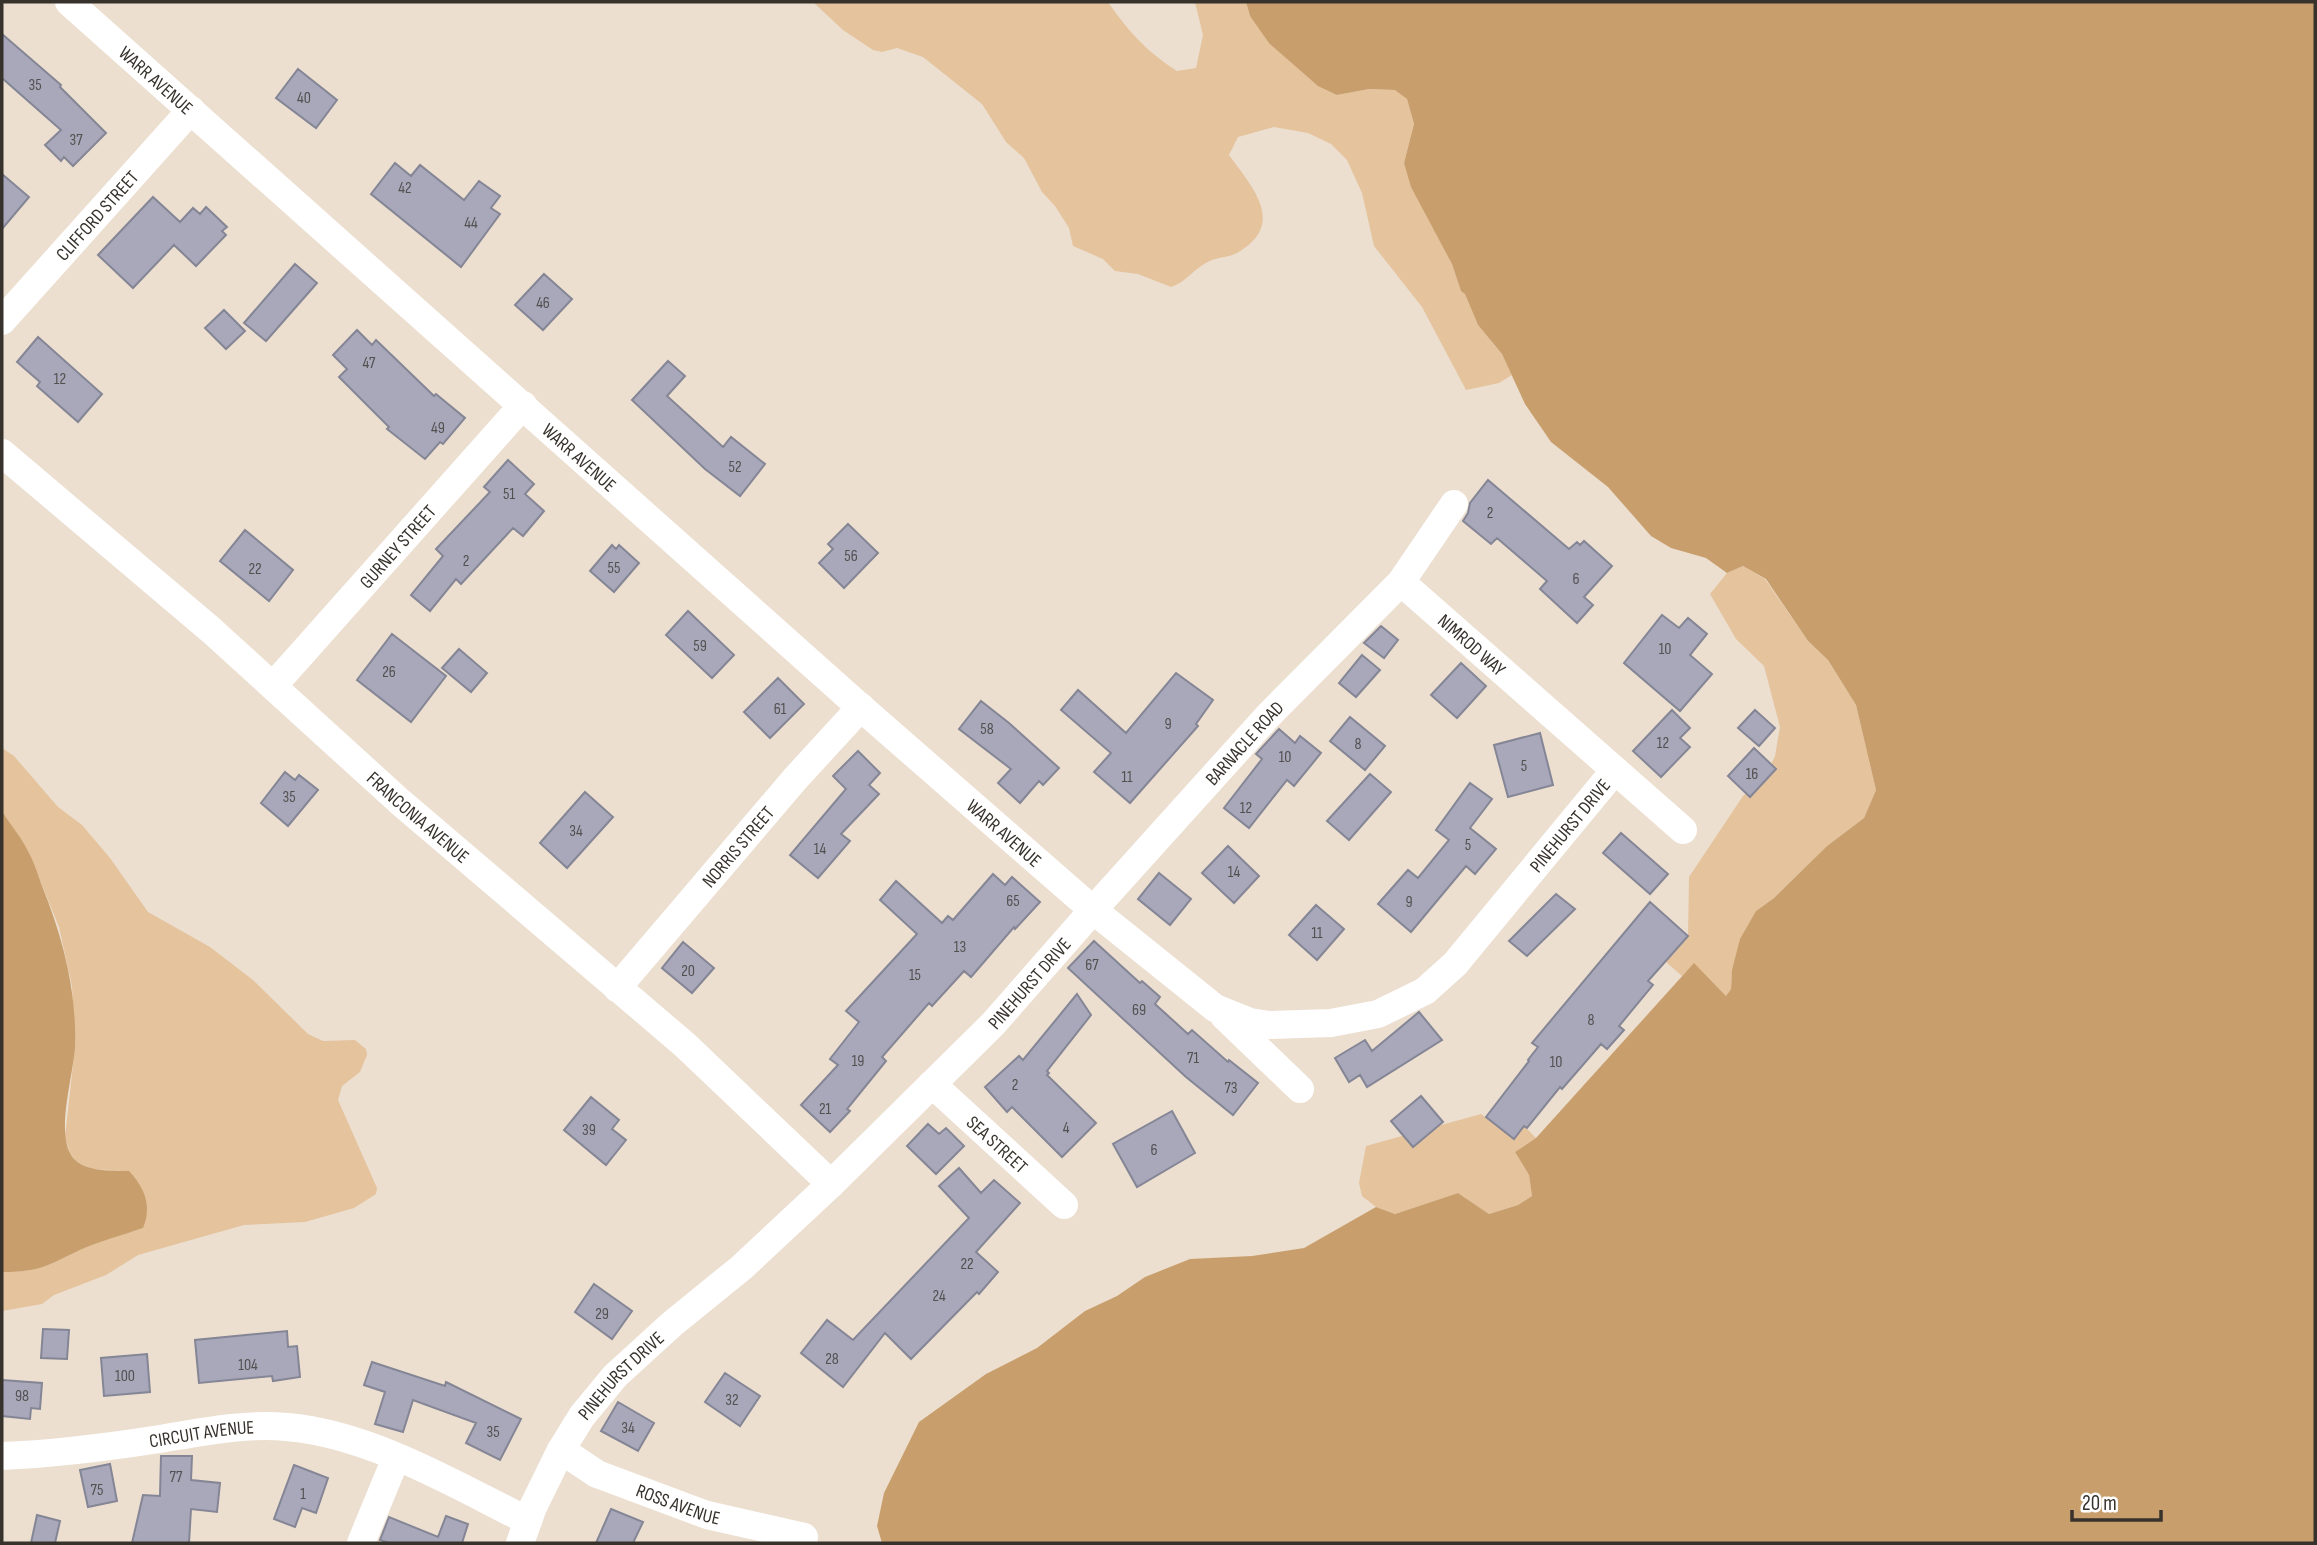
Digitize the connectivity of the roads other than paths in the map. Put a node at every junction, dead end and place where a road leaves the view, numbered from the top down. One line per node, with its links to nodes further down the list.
1 (69, 2): 2 (street, WARR AVENUE)
2 (191, 110): 3 (street, CLIFFORD STREET); 4 (street, WARR AVENUE)
3 (2, 321)
4 (523, 405): 8 (street, GURNEY STREET); 9 (street, WARR AVENUE)
5 (2, 453): 8 (street, FRANCONIA AVENUE)
6 (1454, 503): 7 (street)
7 (1401, 582): 10 (street, NIMROD WAY); 12 (street, BARNACLE ROAD)
8 (273, 686): 13 (street, FRANCONIA AVENUE)
9 (861, 707): 12 (street, WARR AVENUE); 13 (street, NORRIS STREET)
10 (1615, 770): 11 (street, NIMROD WAY); 14 (street, PINEHURST DRIVE)
11 (1683, 830)
12 (1093, 910): 14 (street, PINEHURST DRIVE); 15 (street, PINEHURST DRIVE)
13 (617, 988): 17 (street, FRANCONIA AVENUE)
14 (1215, 1008): 16 (street)
15 (932, 1084): 17 (street, PINEHURST DRIVE); 18 (street, SEA STREET)
16 (1300, 1089)
17 (831, 1184): 19 (street, PINEHURST DRIVE)
18 (1064, 1205)
19 (561, 1450): 22 (street, PINEHURST DRIVE); 23 (street, ROSS AVENUE)
20 (2, 1456): 21 (street, CIRCUIT AVENUE)
21 (396, 1458): 22 (street, CIRCUIT AVENUE); 24 (street)
22 (524, 1532)
23 (804, 1536)
24 (360, 1543)

